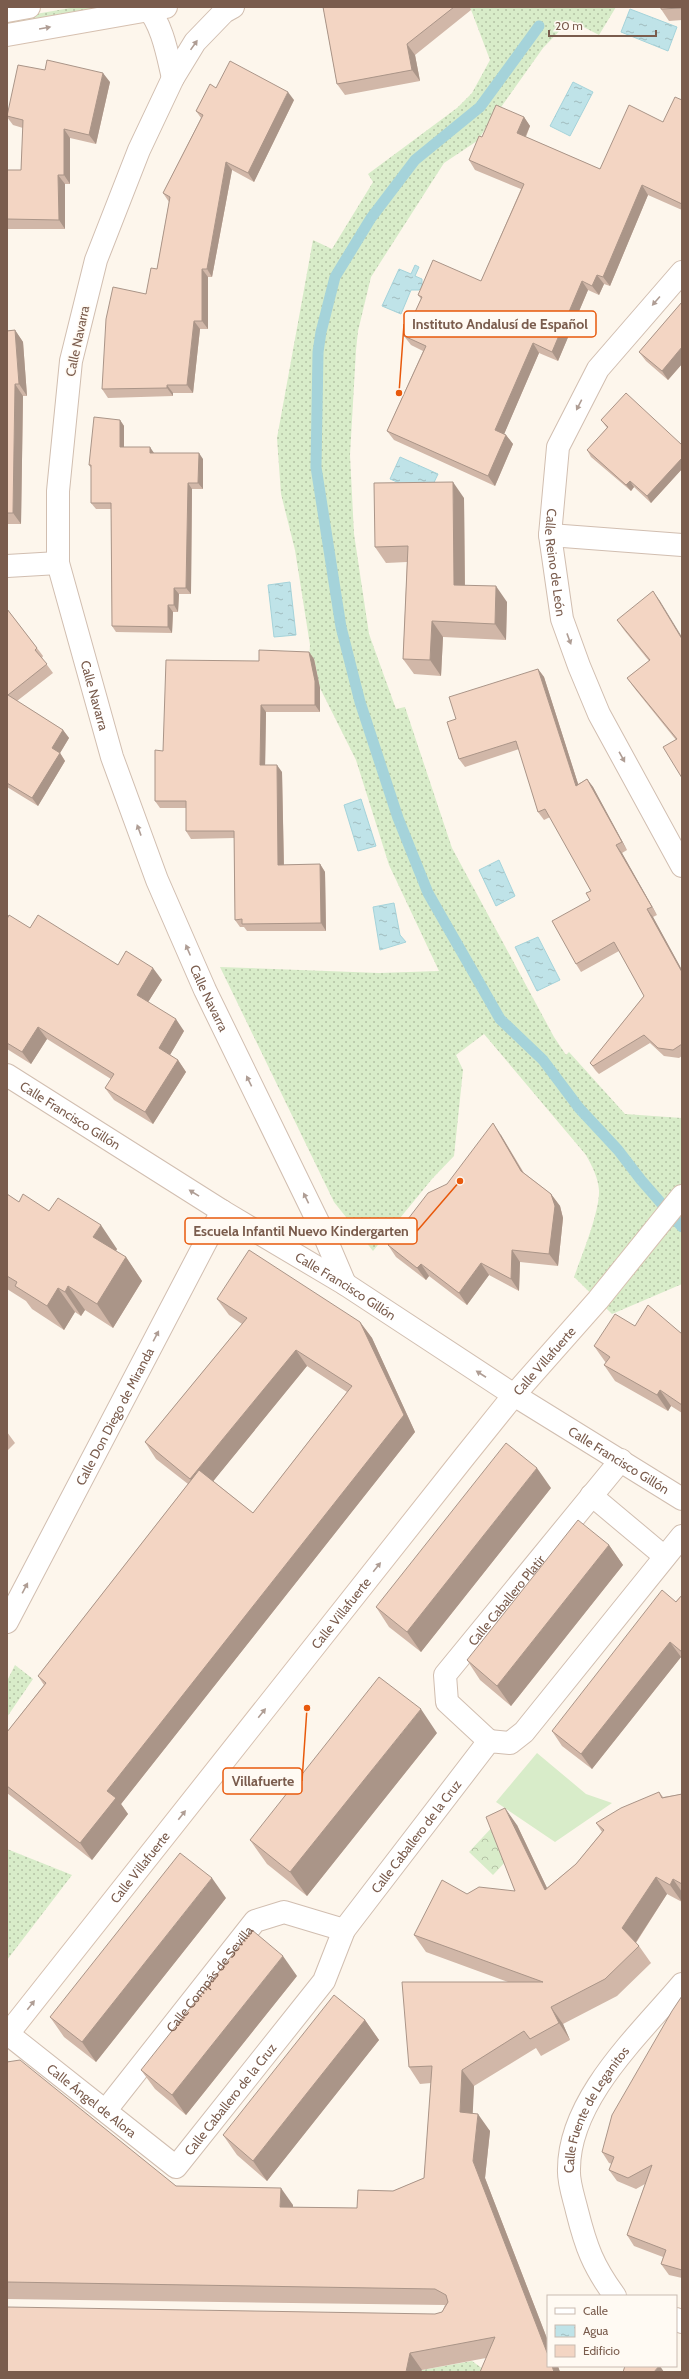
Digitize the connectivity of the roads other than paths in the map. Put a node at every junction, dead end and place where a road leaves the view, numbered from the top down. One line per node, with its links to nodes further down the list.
1 (29, 7): 4 (street)
2 (233, 7): 6 (street, Calle Navarra, one-way to 2)
3 (154, 8): 5 (street, one-way to 3); 6 (street)
4 (7, 11)
5 (7, 35)
6 (173, 78): 10 (street, Calle Navarra)
7 (682, 272): 8 (street, Calle Reino de León, one-way to 8)
8 (550, 535): 9 (street); 12 (street, Calle Reino de León, one-way to 12)
9 (682, 545)
10 (58, 563): 11 (street); 16 (street, Calle Navarra, one-way to 10)
11 (7, 566)
12 (682, 866)
13 (7, 1075): 15 (street, Calle Francisco Gillón, one-way to 13)
14 (682, 1196): 17 (street, Calle Villafuerte)
15 (222, 1211): 16 (street, Calle Francisco Gillón); 23 (street, Calle Don Diego de Miranda, one-way to 15)
16 (345, 1284): 17 (street, Calle Francisco Gillón, one-way to 16)
17 (514, 1395): 18 (street, Calle Francisco Gillón); 27 (street, Calle Villafuerte, one-way to 17)
18 (621, 1460): 19 (street, Calle Caballero Platir); 20 (street, Calle Francisco Gillón)
19 (591, 1495): 22 (lane); 24 (street, Calle Caballero Platir)
20 (682, 1499)
21 (682, 1536): 22 (street)
22 (665, 1557): 24 (street)
23 (7, 1622)
24 (488, 1742): 25 (street, Calle Caballero de la Cruz)
25 (344, 1930): 28 (street, Calle Compás de Sevilla); 29 (street, Calle Caballero de la Cruz)
26 (682, 1984): 30 (street, Calle Fuente de Leganitos)
27 (8, 2034): 28 (street, Calle Ángel de Alora)
28 (106, 2110): 29 (street, Calle Ángel de Alora)
29 (176, 2167)
30 (614, 2295)

